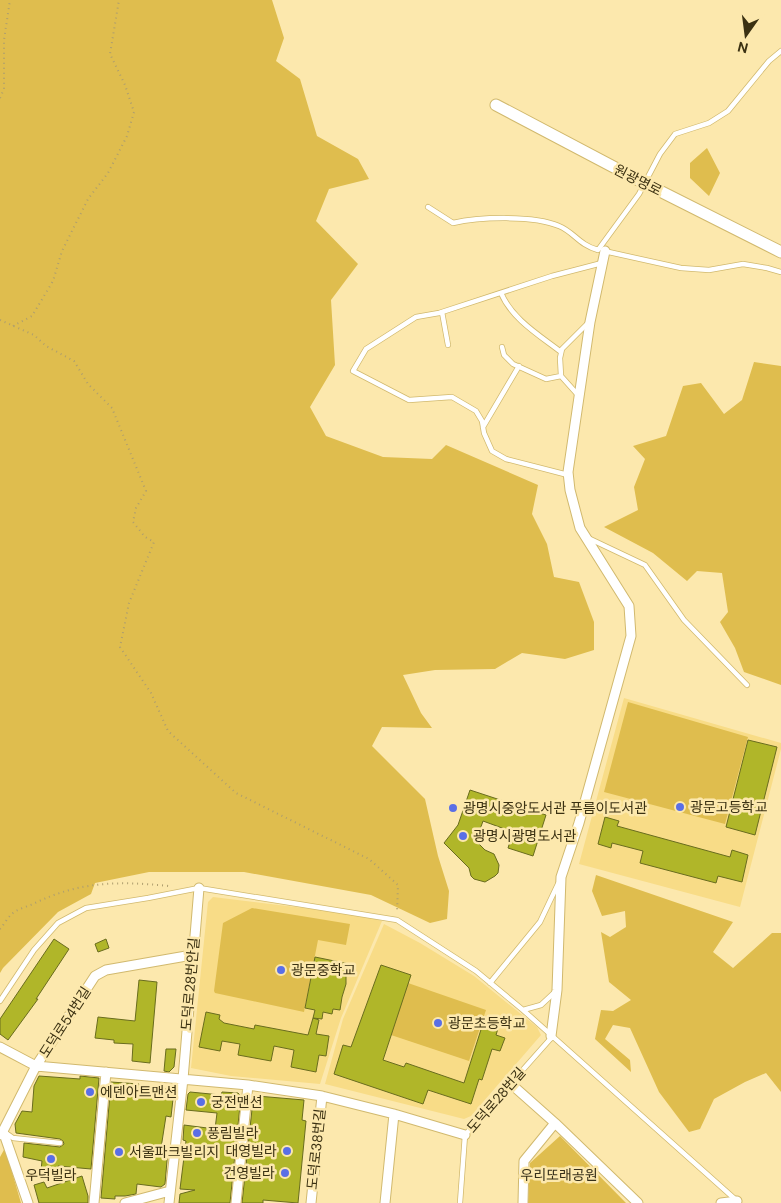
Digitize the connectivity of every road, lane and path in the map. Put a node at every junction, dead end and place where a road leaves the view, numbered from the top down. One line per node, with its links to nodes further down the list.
1 (10, 0): 4 (path)
2 (119, 0): 16 (path)
3 (781, 51): 6 (lane)
4 (0, 98)
5 (496, 105): 6 (street, 원광명로)
6 (644, 183): 8 (lane); 9 (street, 원광명로)
7 (428, 207): 8 (lane)
8 (601, 250): 10 (street); 11 (lane)
9 (781, 252)
10 (602, 262): 12 (lane); 15 (street)
11 (781, 272)
12 (501, 293): 13 (lane); 19 (lane)
13 (442, 312): 17 (lane); 23 (lane)
14 (0, 320): 16 (path)
15 (590, 322): 19 (lane); 22 (street)
16 (13, 326): 30 (path)
17 (448, 345)
18 (502, 347): 20 (lane)
19 (561, 352): 21 (lane)
20 (519, 366): 21 (lane); 23 (lane)
21 (561, 376): 22 (lane)
22 (579, 396): 24 (street)
23 (483, 427): 24 (lane)
24 (568, 475): 25 (street)
25 (585, 536): 26 (lane); 27 (street)
26 (747, 685)
27 (561, 876): 33 (lane); 34 (street)
28 (171, 886): 31 (path)
29 (199, 888): 30 (lane); 32 (street, 도덕로28번안길); 35 (lane)
30 (397, 920): 33 (lane)
31 (0, 929)
32 (192, 955): 39 (street, 도덕로54번길); 41 (street, 도덕로28번안길)
33 (490, 983): 36 (lane)
34 (557, 990): 36 (lane); 37 (street)
35 (0, 1001)
36 (523, 1010): 37 (lane)
37 (552, 1037): 42 (lane, 도덕로28번길); 51 (lane)
38 (0, 1047): 39 (street)
39 (36, 1066): 40 (street); 47 (street, 도덕로54번길)
40 (106, 1072): 41 (street); 53 (street)
41 (183, 1079): 43 (street); 50 (street, 도덕로28번안길)
42 (510, 1084): 46 (street); 48 (lane, 도덕로28번길)
43 (248, 1085): 44 (street); 56 (street)
44 (322, 1096): 45 (street); 57 (street, 도덕로38번길)
45 (394, 1114): 48 (street); 58 (street)
46 (555, 1123): 60 (street); 61 (street)
47 (1, 1134): 49 (lane); 52 (street)
48 (465, 1135): 59 (lane, 도덕로28번길)
49 (60, 1143)
50 (170, 1191): 54 (street); 55 (street, 도덕로28번안길)
51 (738, 1202): 62 (street)
52 (28, 1203)
53 (94, 1203)
54 (125, 1203)
55 (169, 1203)
56 (236, 1203)
57 (311, 1203)
58 (384, 1203)
59 (460, 1203)
60 (523, 1203)
61 (638, 1203)
62 (721, 1203)

